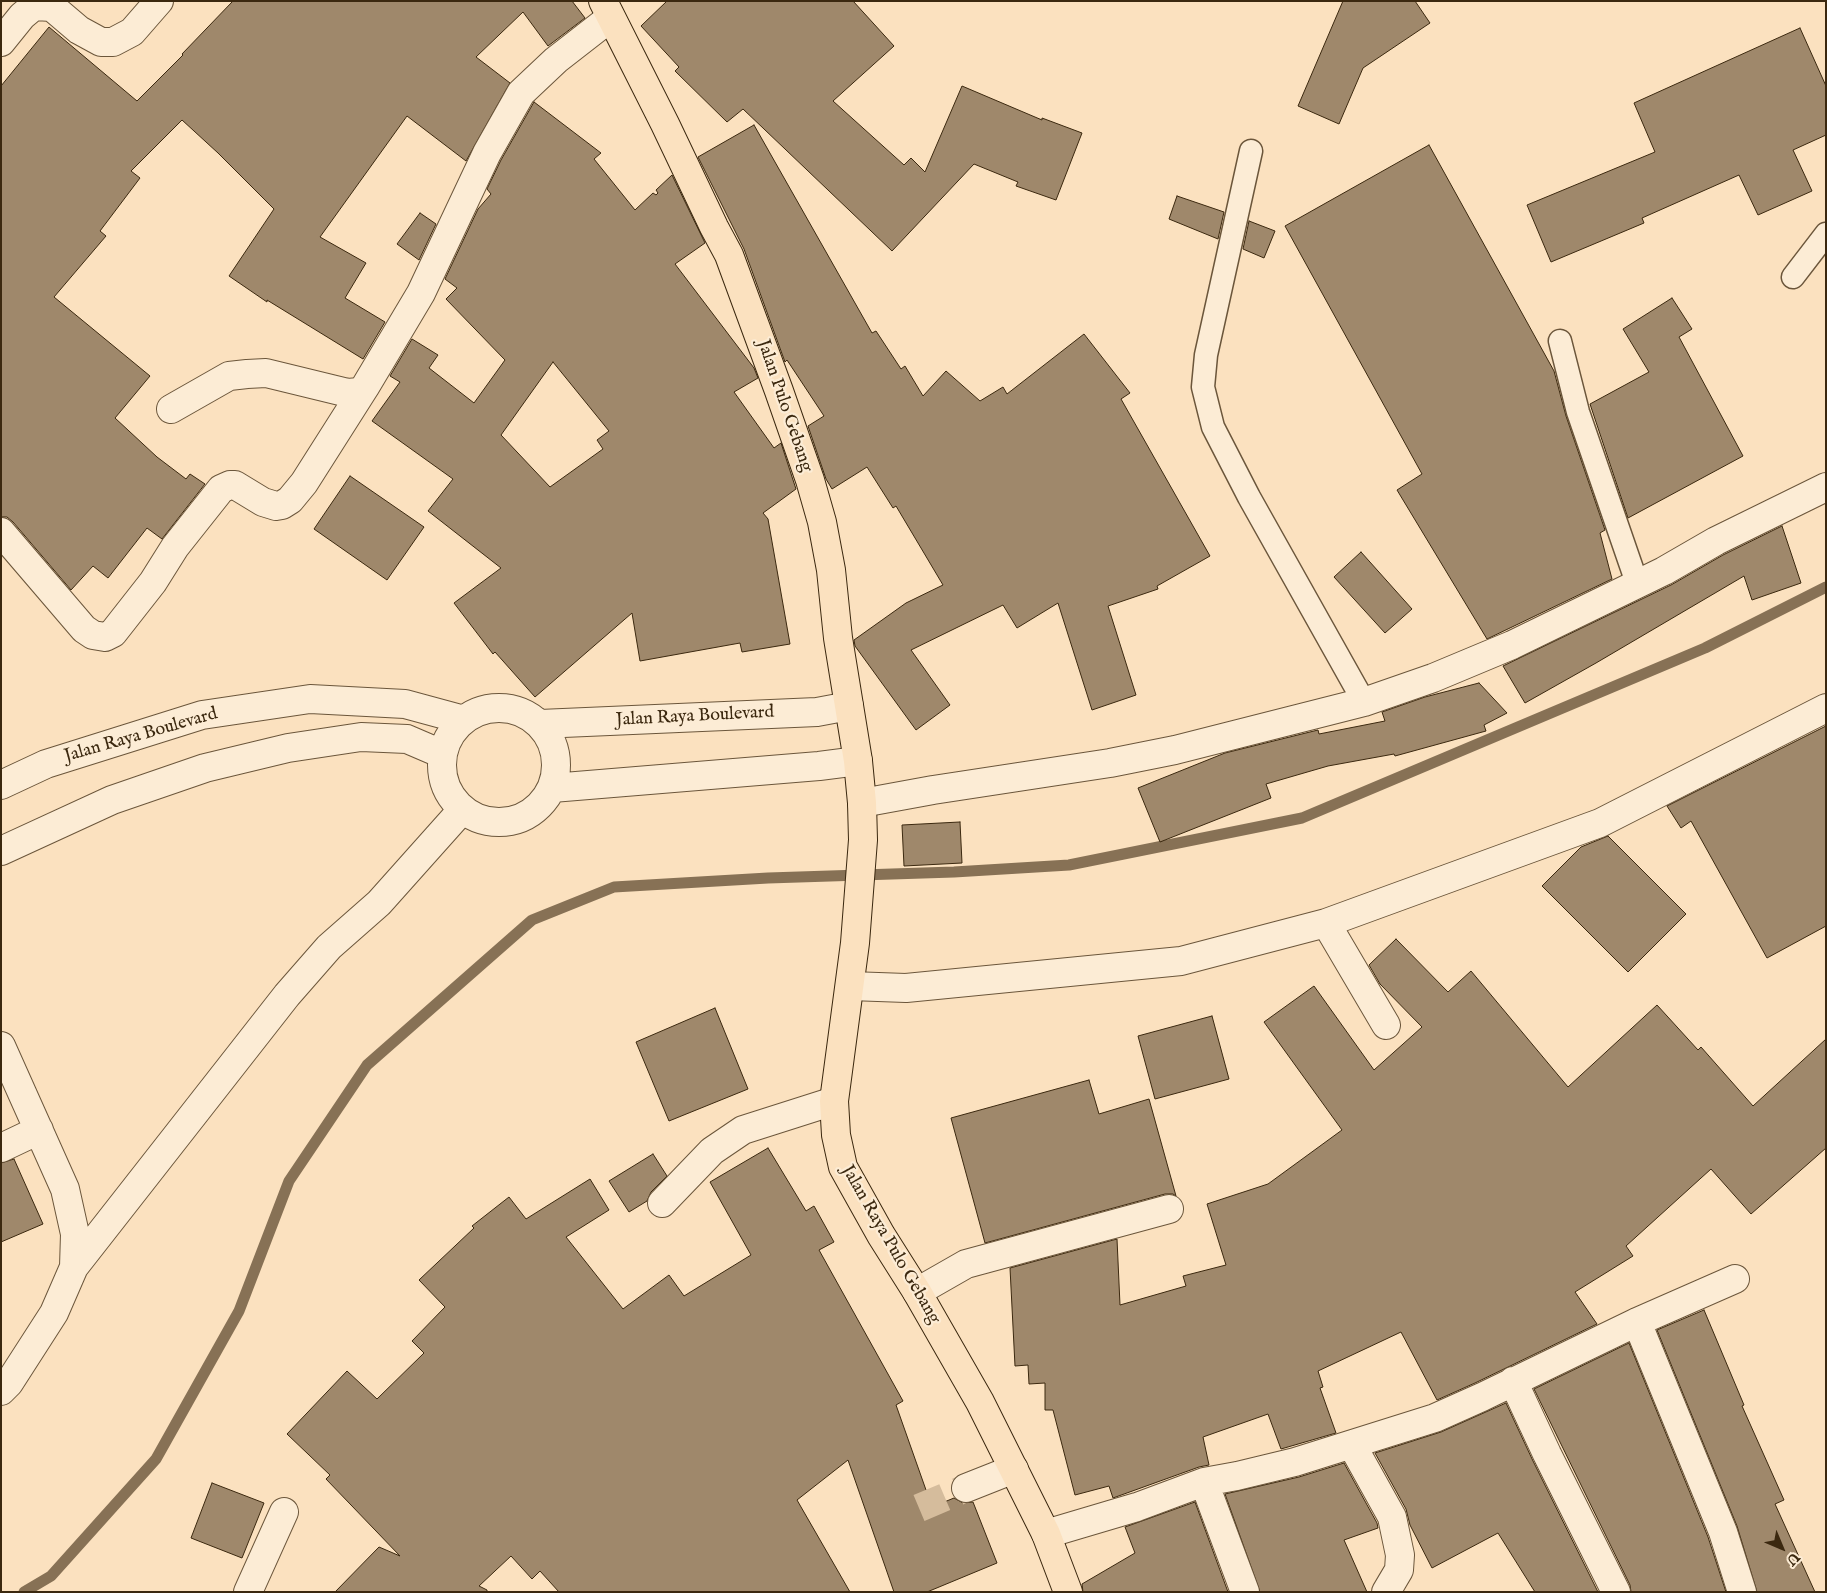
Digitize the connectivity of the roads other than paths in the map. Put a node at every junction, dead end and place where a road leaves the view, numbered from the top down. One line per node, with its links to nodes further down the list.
1 (160, 1): 3 (street)
2 (607, 10): 8 (street); 14 (main road, Jalan Pulo Gebang)
3 (1, 42)
4 (1251, 151): 13 (lane)
5 (1826, 234): 6 (lane)
6 (1793, 277)
7 (1560, 341): 12 (lane)
8 (365, 387): 9 (street); 11 (street)
9 (170, 409)
10 (1826, 487): 12 (street)
11 (1, 532)
12 (1637, 583): 13 (street)
13 (1364, 702): 22 (street)
14 (849, 706): 17 (street, Jalan Raya Boulevard); 19 (main road, Jalan Pulo Gebang)
15 (1826, 708): 26 (street)
16 (464, 720): 17 (street); 18 (street); 20 (street, Jalan Raya Boulevard)
17 (540, 724): 21 (street)
18 (442, 754): 23 (street); 25 (street)
19 (858, 761): 21 (street); 22 (main road, Jalan Pulo Gebang)
20 (1, 785)
21 (552, 788): 23 (street)
22 (862, 803): 24 (main road, Jalan Pulo Gebang)
23 (462, 810): 35 (street)
24 (863, 840): 27 (main road, Jalan Raya Pulo Gebang)
25 (1, 851)
26 (1326, 923): 27 (street); 28 (street)
27 (850, 986): 30 (main road, Jalan Raya Pulo Gebang)
28 (1386, 1025)
29 (1, 1046): 31 (street)
30 (834, 1101): 33 (street); 37 (main road, Jalan Raya Pulo Gebang)
31 (39, 1130): 32 (street); 35 (street)
32 (1, 1148)
33 (662, 1203)
34 (1169, 1209): 37 (street)
35 (74, 1267): 40 (street)
36 (1735, 1280): 38 (street)
37 (917, 1292): 42 (main road, Jalan Raya Pulo Gebang)
38 (1637, 1322): 39 (street); 52 (street)
39 (1514, 1381): 41 (street); 51 (street)
40 (1, 1391)
41 (1352, 1445): 43 (street); 50 (street)
42 (1014, 1469): 44 (street); 46 (main road, Jalan Raya Pulo Gebang)
43 (1204, 1482): 46 (street); 49 (street)
44 (966, 1488)
45 (284, 1512): 47 (street)
46 (1046, 1534): 48 (main road, Jalan Raya Pulo Gebang)
47 (248, 1592)
48 (1068, 1592)
49 (1245, 1592)
50 (1386, 1592)
51 (1616, 1592)
52 (1742, 1592)

